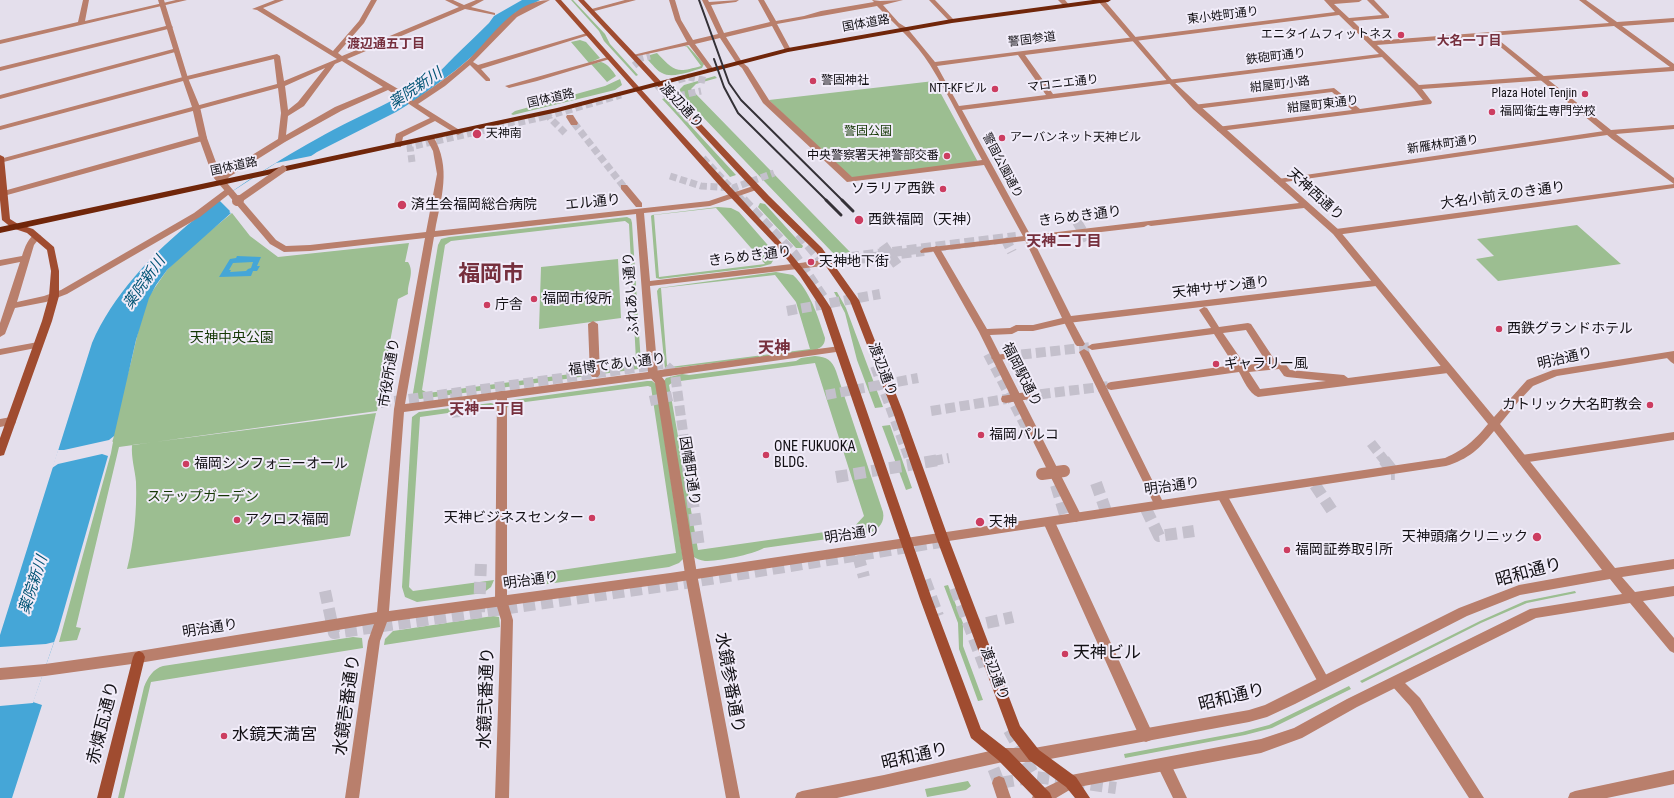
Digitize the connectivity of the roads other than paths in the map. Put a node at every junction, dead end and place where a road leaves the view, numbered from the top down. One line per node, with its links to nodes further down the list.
1 (86, 0): 33 (street)
2 (184, 0): 22 (street)
3 (281, 0): 48 (street)
4 (374, 0): 48 (street)
5 (448, 0): 26 (street)
6 (480, 0): 26 (street)
7 (547, 0): 53 (street)
8 (558, 0): 38 (main road, 渡辺通り)
9 (581, 0): 27 (main road, 渡辺通り)
10 (633, 0): 27 (street)
11 (672, 0): 43 (street)
12 (736, 0): 23 (street)
13 (761, 0): 34 (street)
14 (900, 0): 24 (street)
15 (932, 0): 32 (street)
16 (1061, 0): 25 (street)
17 (1359, 0): 21 (street)
18 (1370, 0): 30 (street)
19 (1582, 0): 35 (street)
20 (1104, 1): 25 (highway, 国体道路); 41 (street, 天神西通り)
21 (1328, 1): 28 (street)
22 (162, 2): 33 (street); 36 (street)
23 (705, 2): 40 (street)
24 (877, 2): 34 (street); 37 (street, 警固公園通り)
25 (1067, 6): 32 (highway, 国体道路)
26 (464, 7): 29 (street); 52 (street)
27 (591, 10): 50 (main road, 渡辺通り)
28 (1339, 13): 30 (street); 41 (street, 東小姓町通り)
29 (493, 14)
30 (1347, 20): 44 (street)
31 (1674, 20): 35 (street)
32 (952, 21): 37 (highway, 国体道路)
33 (81, 23): 42 (street)
34 (773, 23): 40 (street); 46 (street)
35 (1616, 25): 39 (street); 58 (street)
36 (170, 27): 45 (street); 59 (street)
37 (905, 29): 46 (highway, 国体道路); 56 (street, 警固公園通り)
38 (589, 34): 51 (main road, 渡辺通り); 57 (street)
39 (1488, 34): 44 (street); 62 (street)
40 (722, 36): 43 (street); 55 (street)
41 (1134, 39): 47 (street, 警固参道); 64 (street, 天神西通り)
42 (0, 42)
43 (690, 43): 50 (street); 60 (street)
44 (1371, 43): 49 (street)
45 (177, 50): 61 (street); 72 (street)
46 (788, 50): 55 (highway, 国体道路)
47 (1020, 53): 56 (street, 警固参道); 71 (street)
48 (334, 54): 52 (street)
49 (1383, 55): 64 (street, 鉄砲町通り); 69 (street)
50 (635, 56): 65 (main road, 渡辺通り)
51 (610, 58): 67 (street); 70 (main road, 渡辺通り)
52 (342, 59): 54 (street); 68 (street)
53 (470, 61): 57 (street); 73 (street)
54 (333, 62): 66 (street); 78 (street)
55 (740, 63): 60 (highway, 国体道路); 91 (street)
56 (933, 64): 76 (street, 警固公園通り)
57 (477, 68): 63 (street)
58 (1674, 68): 62 (street)
59 (0, 69)
60 (711, 70): 65 (highway, 国体道路)
61 (185, 78): 66 (street); 74 (street); 81 (street)
62 (1543, 78): 69 (street); 83 (street)
63 (488, 80)
64 (1171, 82): 71 (street, マロニエ通り); 75 (street, 天神西通り)
65 (659, 83): 70 (highway, 国体道路); 98 (main road, 渡辺通り)
66 (280, 85): 74 (street); 78 (street)
67 (509, 86)
68 (388, 87): 73 (street); 87 (street)
69 (1417, 88): 77 (street, 紺屋町東通り)
70 (637, 89): 84 (highway, 国体道路); 101 (main road, 渡辺通り)
71 (1051, 96): 76 (street, マロニエ通り)
72 (0, 97)
73 (412, 103): 79 (street)
74 (196, 107): 85 (street); 90 (street)
75 (1196, 107): 77 (street, 紺屋町小路); 82 (street, 天神西通り)
76 (957, 108): 91 (street, 警固公園通り)
77 (1358, 112): 82 (street, 紺屋町東通り)
78 (285, 114): 87 (street)
79 (436, 118): 84 (street); 88 (street)
80 (1674, 127): 83 (street, 新雁林町通り)
81 (0, 128)
82 (1220, 129): 93 (street, 天神西通り)
83 (1611, 132): 93 (street, 新雁林町通り); 95 (street)
84 (458, 133): 86 (highway, 国体道路)
85 (203, 138): 94 (street); 100 (street)
86 (430, 138): 88 (highway, 国体道路); 108 (street, 市役所通り)
87 (282, 140): 94 (street)
88 (398, 145): 92 (highway, 国体道路)
89 (0, 157): 90 (main road)
90 (0, 161): 100 (main road)
91 (986, 162): 110 (street, 警固公園通り)
92 (283, 169): 94 (highway, 国体道路); 102 (street, bridge)
93 (1278, 181): 103 (street, 天神西通り)
94 (221, 182): 99 (street); 105 (highway, 国体道路)
95 (1674, 182)
96 (624, 186): 104 (street)
97 (1674, 186): 107 (street, 大名小前えのき通り)
98 (756, 187): 101 (street, エル通り); 115 (main road, 渡辺通り)
99 (229, 192): 102 (street); 120 (street)
100 (1, 195): 105 (main road)
101 (733, 195): 104 (street, エル通り); 117 (main road, 渡辺通り)
102 (239, 203): 108 (street, エル通り)
103 (1305, 205): 107 (street, 天神西通り); 110 (street, きらめき通り)
104 (640, 208): 108 (street, エル通り); 119 (street, ふれあい通り)
105 (15, 226): 106 (highway, 国体道路); 109 (main road)
106 (0, 230)
107 (1336, 232): 118 (street, 天神西通り)
108 (430, 234): 145 (street, 市役所通り)
109 (37, 236): 113 (street); 120 (main road)
110 (1028, 238): 111 (street, きらめき通り); 123 (street, 警固公園通り)
111 (936, 249): 112 (street, きらめき通り); 126 (street, 福岡駅通り)
112 (924, 251)
113 (26, 258): 116 (street); 121 (street)
114 (858, 259): 115 (street, きらめき通り)
115 (829, 262): 117 (street, きらめき通り); 158 (main road, 渡辺通り)
116 (0, 263)
117 (799, 266): 119 (street, きらめき通り); 130 (main road, 渡辺通り)
118 (1376, 283): 123 (street, 天神サザン通り); 137 (street, 天神西通り)
119 (646, 284): 139 (street, ふれあい通り)
120 (54, 296): 121 (street); 128 (main road)
121 (11, 306): 127 (street)
122 (1204, 310): 125 (street)
123 (1068, 320): 126 (street, 天神サザン通り); 129 (street, 警固公園通り)
124 (593, 324): 138 (street)
125 (1217, 330): 129 (street); 135 (street); 136 (street)
126 (984, 332): 134 (street, 福岡駅通り)
127 (0, 334)
128 (38, 345): 131 (street); 146 (main road)
129 (1085, 348): 155 (street, 警固公園通り)
130 (840, 350): 139 (street, 福博であい通り); 159 (main road, 渡辺通り)
131 (0, 352)
132 (1007, 356): 134 (street)
133 (1672, 356): 148 (street, 明治通り)
134 (996, 358): 143 (street, 福岡駅通り)
135 (1274, 366): 136 (street); 140 (street)
136 (1241, 368): 140 (street); 141 (street)
137 (1448, 369): 140 (street); 148 (street, 天神西通り)
138 (595, 374)
139 (653, 375): 142 (street, 福博であい通り); 161 (street, 因幡町通り)
140 (1346, 382)
141 (1111, 386)
142 (502, 394): 145 (street, 福博であい通り); 165 (street, 水鏡弐番通り)
143 (1021, 397): 144 (street); 156 (street, 福岡駅通り)
144 (1006, 400)
145 (399, 409): 166 (street, 市役所通り)
146 (11, 421): 147 (street); 150 (main road)
147 (0, 423)
148 (1494, 425): 151 (street, 天神西通り); 154 (street, 明治通り)
149 (1674, 436): 151 (street)
150 (0, 452)
151 (1522, 459): 162 (street, 天神西通り)
152 (1064, 471): 153 (street, bridge)
153 (1042, 474)
154 (1222, 496): 155 (street, 明治通り); 170 (street)
155 (1159, 504): 156 (street, 明治通り)
156 (1076, 517): 157 (street, 明治通り)
157 (1049, 522): 158 (street, 明治通り); 172 (street)
158 (942, 537): 159 (street, 明治通り); 174 (main road, 渡辺通り)
159 (906, 542): 161 (street, 明治通り); 173 (main road, 渡辺通り)
160 (1674, 564): 162 (street, 昭和通り)
161 (692, 574): 165 (street, 明治通り); 182 (street, 水鏡参番通り)
162 (1613, 574): 164 (street, 天神西通り); 170 (street, 昭和通り)
163 (1674, 591): 164 (street)
164 (1632, 597): 167 (street, 天神西通り); 171 (street)
165 (501, 600): 166 (street, 明治通り); 181 (street, 水鏡弐番通り)
166 (383, 617): 168 (street, 明治通り); 180 (street, 水鏡壱番通り)
167 (1674, 646)
168 (139, 657): 169 (street, 明治通り); 179 (main road, 赤煉瓦通り)
169 (0, 674)
170 (1324, 682): 172 (street, 昭和通り)
171 (1396, 682): 175 (street); 188 (street)
172 (1146, 735): 174 (street, 昭和通り)
173 (1003, 755): 174 (street, 昭和通り); 183 (street, 昭和通り); 185 (main road, 渡辺通り)
174 (1034, 755): 177 (main road, 渡辺通り)
175 (1164, 765): 177 (street); 187 (street)
176 (1674, 777): 189 (street)
177 (1071, 782): 185 (street); 186 (main road, 渡辺通り)
178 (999, 783): 184 (street)
179 (104, 798)
180 (352, 798)
181 (502, 798)
182 (733, 798)
183 (802, 798)
184 (1004, 798)
185 (1043, 798)
186 (1083, 798)
187 (1180, 798)
188 (1476, 798)
189 (1575, 798)

